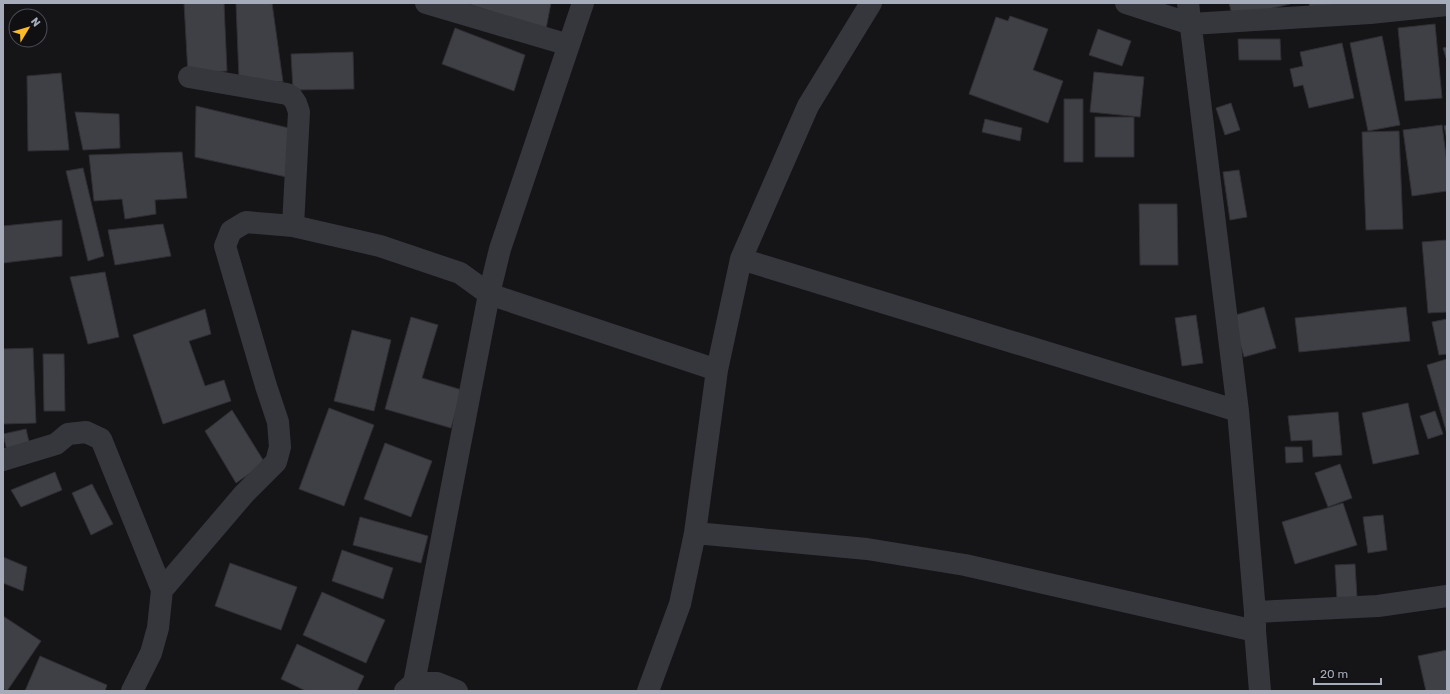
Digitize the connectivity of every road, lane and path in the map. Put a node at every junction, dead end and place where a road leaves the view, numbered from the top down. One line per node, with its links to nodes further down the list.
1 (426, 3): 9 (street)
2 (583, 3): 9 (street)
3 (871, 3): 12 (street)
4 (1126, 3): 8 (street)
5 (1188, 3): 8 (street)
6 (1447, 5): 7 (street)
7 (1370, 8): 8 (street)
8 (1191, 24): 15 (street)
9 (569, 44): 13 (street)
10 (190, 77): 11 (street)
11 (293, 226): 13 (street); 18 (street)
12 (741, 259): 14 (street); 15 (street)
13 (489, 294): 14 (street); 21 (street)
14 (717, 370): 17 (street)
15 (1238, 411): 20 (street)
16 (3, 460): 18 (street)
17 (695, 533): 20 (street); 24 (street)
18 (162, 590): 22 (street)
19 (1447, 596): 20 (street)
20 (1255, 622): 25 (street)
21 (409, 687): 23 (street)
22 (132, 691)
23 (457, 691)
24 (648, 691)
25 (1260, 691)

